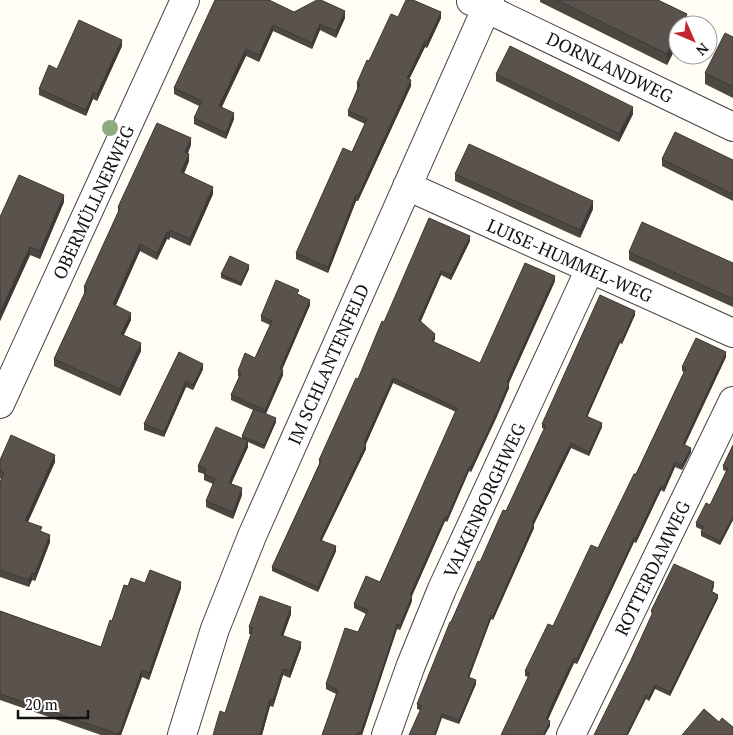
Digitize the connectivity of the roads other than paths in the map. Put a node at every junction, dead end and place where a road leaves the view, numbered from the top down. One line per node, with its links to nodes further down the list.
1 (185, 0): 8 (street, OBERMÜLLNERWEG)
2 (482, 2): 3 (street, DORNLANDWEG); 4 (street, IM SCHLANTENFELD)
3 (733, 127)
4 (408, 186): 5 (street, LUISE-HUMMEL-WEG); 9 (street, IM SCHLANTENFELD)
5 (590, 269): 6 (street, LUISE-HUMMEL-WEG); 10 (street, VALKENBORGHWEG)
6 (733, 333)
7 (733, 402): 11 (street, ROTTERDAMWEG)
8 (0, 404)
9 (182, 735)
10 (386, 735)
11 (571, 735)

